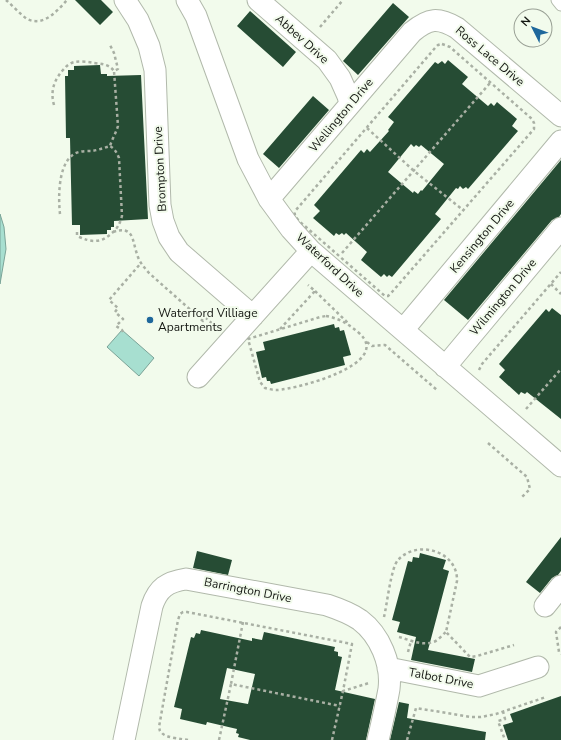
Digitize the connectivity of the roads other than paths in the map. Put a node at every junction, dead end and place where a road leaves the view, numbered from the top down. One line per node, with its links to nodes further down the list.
1 (125, 0): 13 (street, Brompton Drive)
2 (187, 0): 10 (street, Waterford Drive)
3 (258, 0): 7 (street, Abbev Drive)
4 (557, 0): 5 (lane)
5 (561, 5)
6 (412, 32): 7 (street, Wellington Drive); 8 (street, Ross Lace Drive)
7 (350, 104): 10 (street, Wellington Drive)
8 (561, 116)
9 (561, 141): 14 (street, Kensington Drive)
10 (269, 199): 12 (street, Waterford Drive)
11 (561, 228): 15 (street, Wilmington Drive)
12 (312, 251): 13 (street); 14 (street, Waterford Drive)
13 (253, 316): 16 (street)
14 (403, 330): 15 (street, Waterford Drive)
15 (445, 366): 17 (street, Waterford Drive)
16 (198, 377)
17 (561, 466)
18 (561, 586): 19 (street)
19 (545, 606)
20 (538, 667): 21 (street, Talbot Drive)
21 (388, 673): 22 (street, Barrington Drive); 23 (street, Barrington Drive)
22 (124, 740)
23 (378, 740)

